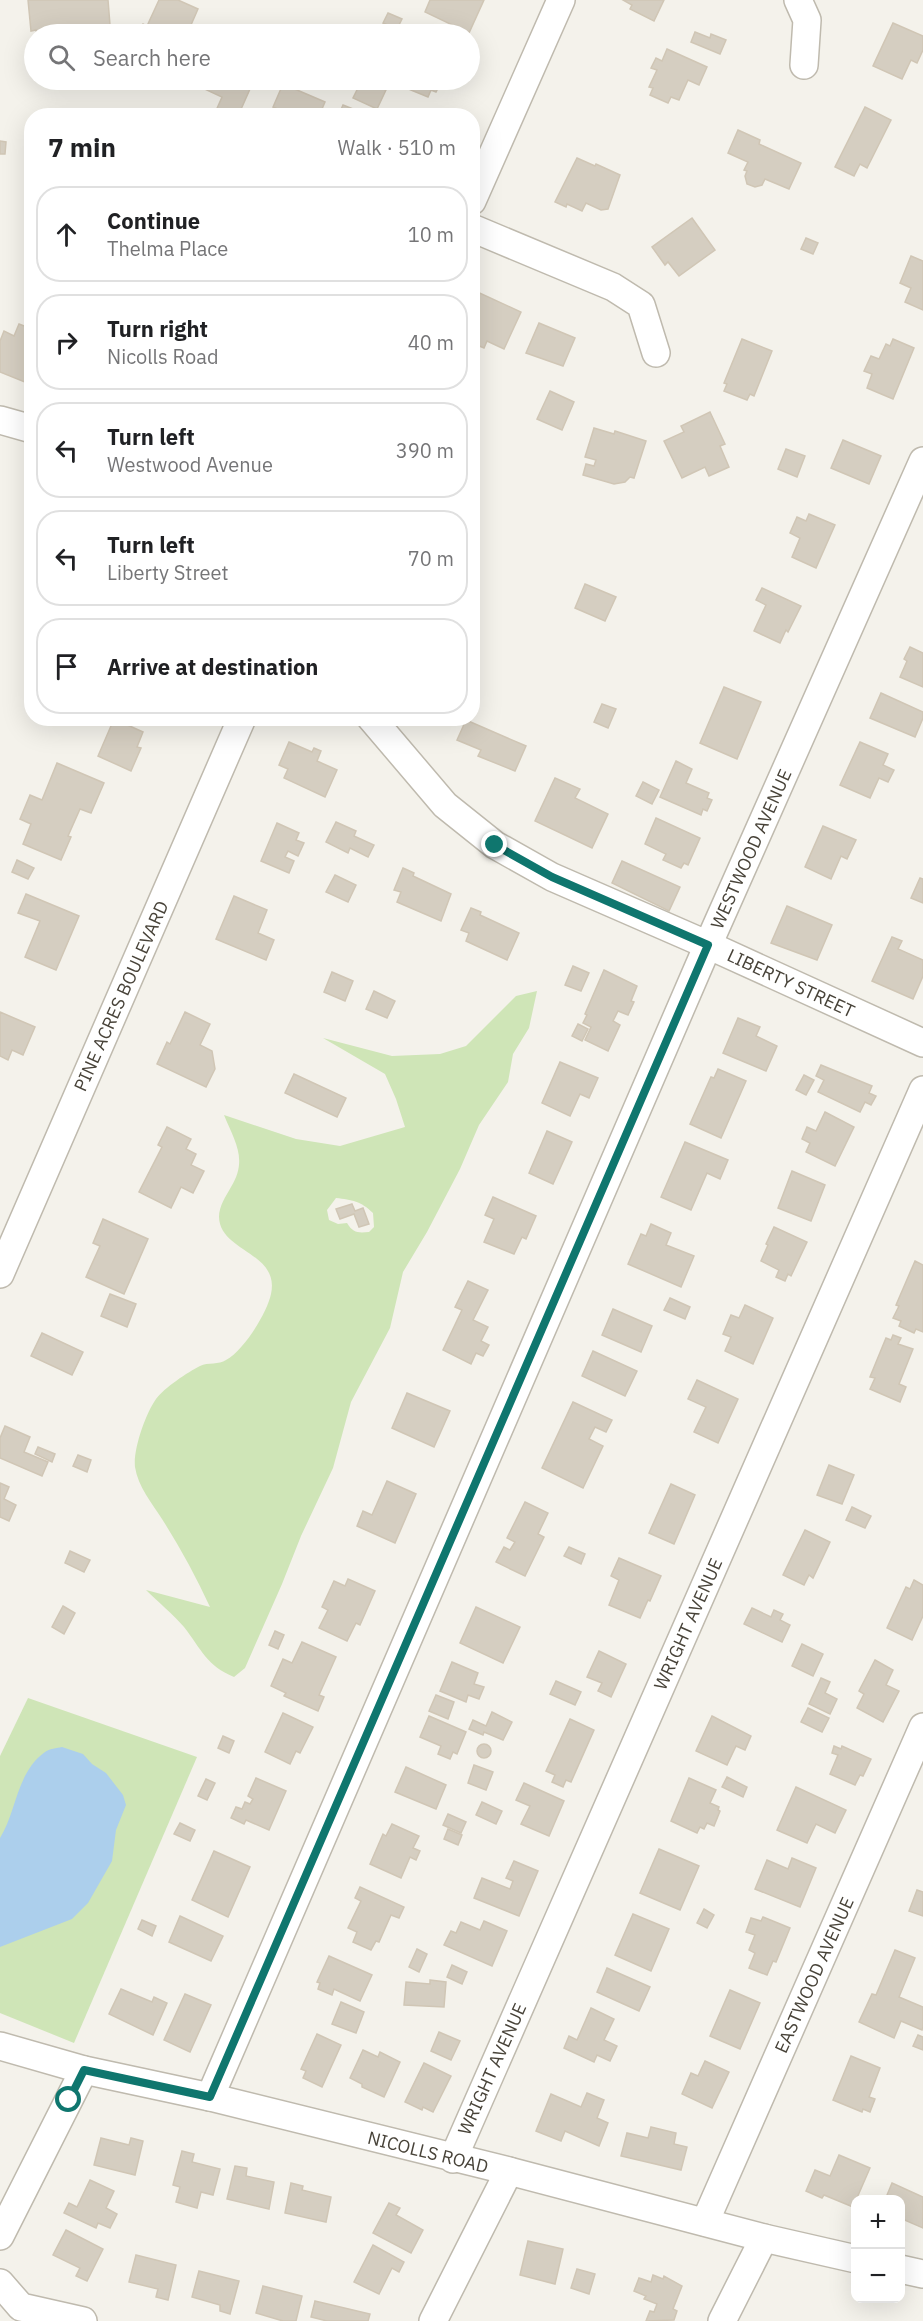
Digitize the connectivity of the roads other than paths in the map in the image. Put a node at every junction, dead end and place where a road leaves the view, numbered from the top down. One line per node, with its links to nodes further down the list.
1 (561, 0): 4 (street)
2 (798, 0): 3 (street)
3 (804, 65)
4 (480, 183)
5 (480, 231): 6 (street)
6 (656, 352)
7 (0, 420): 8 (street)
8 (24, 427)
9 (923, 461): 12 (street, WESTWOOD AVENUE)
10 (238, 726): 15 (street, PINE ACRES BOULEVARD)
11 (378, 726): 12 (street, LIBERTY STREET)
12 (708, 945): 13 (street, LIBERTY STREET); 20 (street, WESTWOOD AVENUE)
13 (923, 1043)
14 (923, 1090): 21 (street, WRIGHT AVENUE)
15 (6, 1242): 16 (street, PINE ACRES BOULEVARD)
16 (0, 1274)
17 (923, 1727): 23 (street, EASTWOOD AVENUE)
18 (0, 2046): 19 (street, NICOLLS ROAD)
19 (84, 2070): 20 (street, NICOLLS ROAD); 24 (street)
20 (210, 2097): 21 (street, NICOLLS ROAD)
21 (453, 2159): 22 (street, NICOLLS ROAD)
22 (509, 2171): 23 (street, NICOLLS ROAD); 31 (street)
23 (705, 2222): 25 (street, NICOLLS ROAD)
24 (0, 2236)
25 (764, 2238): 26 (street, NICOLLS ROAD); 32 (street)
26 (851, 2258)
27 (905, 2270): 28 (street)
28 (923, 2274)
29 (0, 2283): 30 (street)
30 (83, 2321)
31 (433, 2321)
32 (722, 2321)

